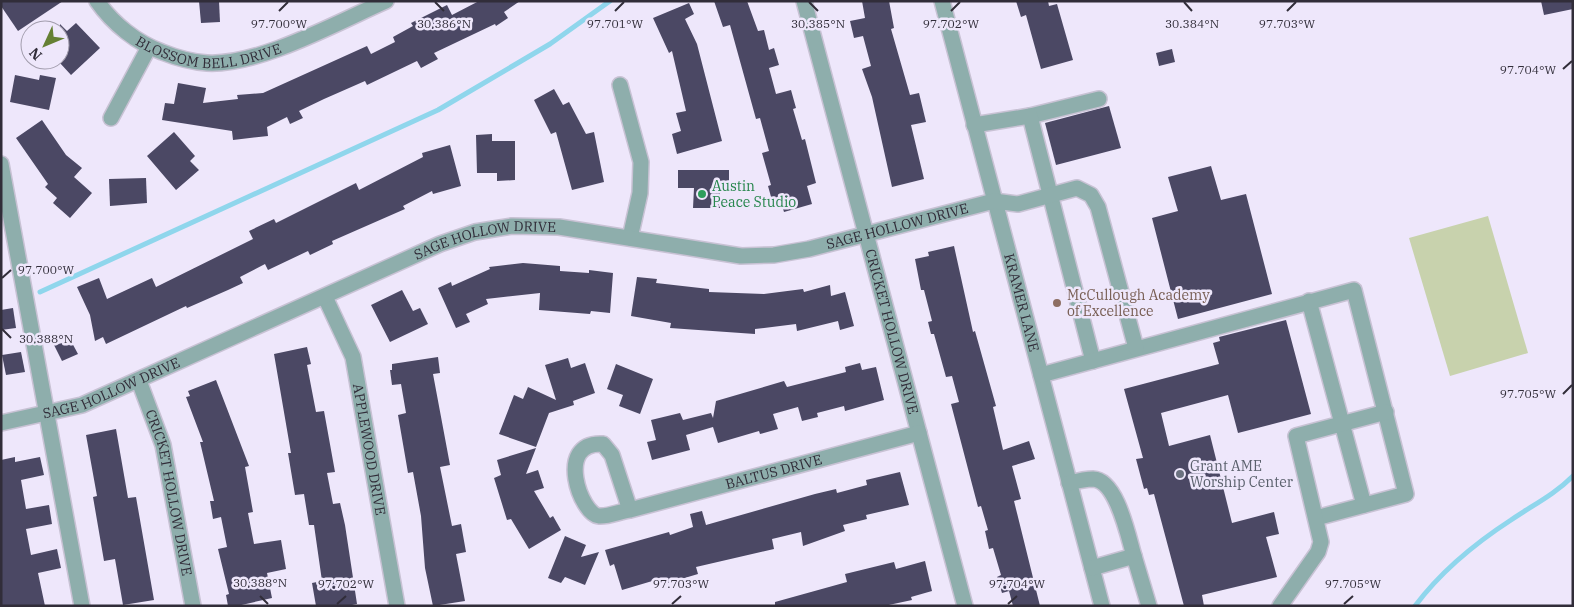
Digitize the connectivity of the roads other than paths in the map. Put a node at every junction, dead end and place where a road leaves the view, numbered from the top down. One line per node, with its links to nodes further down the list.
1 (97, 1): 5 (street, BLOSSOM BELL DRIVE)
2 (386, 1): 5 (street, BLOSSOM BELL DRIVE)
3 (804, 1): 14 (street, CRICKET HOLLOW DRIVE)
4 (942, 1): 10 (street, KRAMER LANE)
5 (149, 47): 9 (street)
6 (620, 85): 15 (street)
7 (1099, 99): 8 (street)
8 (1030, 116): 10 (street); 12 (street)
9 (111, 118)
10 (974, 125): 13 (street, KRAMER LANE)
11 (1, 164): 23 (street)
12 (1050, 197): 13 (street); 18 (street); 19 (street)
13 (994, 201): 14 (street, SAGE HOLLOW DRIVE); 20 (street, KRAMER LANE)
14 (866, 234): 15 (street, SAGE HOLLOW DRIVE); 26 (street, CRICKET HOLLOW DRIVE)
15 (630, 238): 16 (street, SAGE HOLLOW DRIVE)
16 (325, 297): 21 (street, SAGE HOLLOW DRIVE); 35 (street, APPLEWOOD DRIVE)
17 (1309, 301): 18 (street); 22 (street); 25 (street)
18 (1136, 348): 19 (street)
19 (1092, 361): 20 (street)
20 (1041, 375): 27 (street, KRAMER LANE)
21 (139, 381): 23 (street, SAGE HOLLOW DRIVE); 34 (street, CRICKET HOLLOW DRIVE)
22 (1386, 412): 25 (street); 28 (street)
23 (47, 413): 24 (street, SAGE HOLLOW DRIVE); 33 (street)
24 (1, 423)
25 (1341, 424): 28 (street); 30 (street)
26 (919, 432): 29 (street, BALTUS DRIVE); 36 (street, CRICKET HOLLOW DRIVE)
27 (1069, 482): 31 (street); 32 (street, KRAMER LANE)
28 (1364, 505): 30 (street)
29 (630, 510): 29 (street, BALTUS DRIVE)
30 (1316, 518): 39 (street)
31 (1134, 556): 32 (street); 38 (street)
32 (1092, 568): 37 (street, KRAMER LANE)
33 (82, 606)
34 (192, 606)
35 (397, 606)
36 (965, 606)
37 (1102, 606)
38 (1149, 606)
39 (1280, 606)

